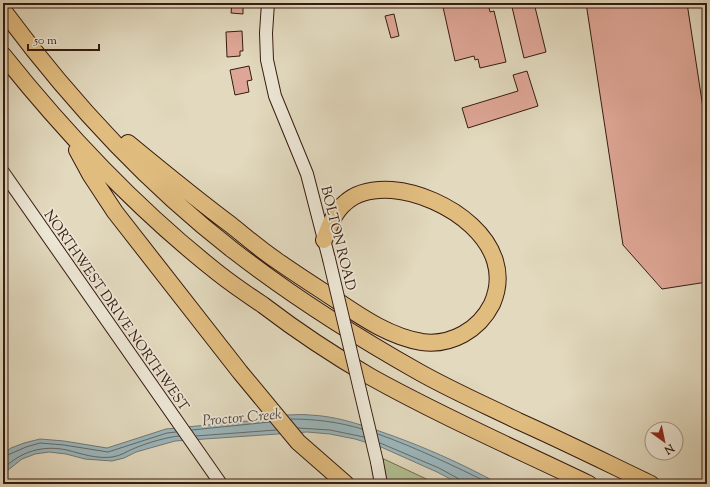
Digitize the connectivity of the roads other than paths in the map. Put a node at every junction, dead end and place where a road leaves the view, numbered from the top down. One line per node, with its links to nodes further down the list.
1 (268, 3): 7 (main road, BOLTON ROAD)
2 (3, 10): 4 (highway)
3 (3, 55): 5 (highway)
4 (72, 95): 7 (highway); 12 (highway)
5 (68, 133): 9 (highway); 11 (highway)
6 (3, 172): 8 (main road, NORTHWEST DRIVE NORTHWEST)
7 (324, 240): 10 (main road, BOLTON ROAD, bridge)
8 (220, 484)
9 (346, 484)
10 (381, 484)
11 (589, 484)
12 (651, 484)

